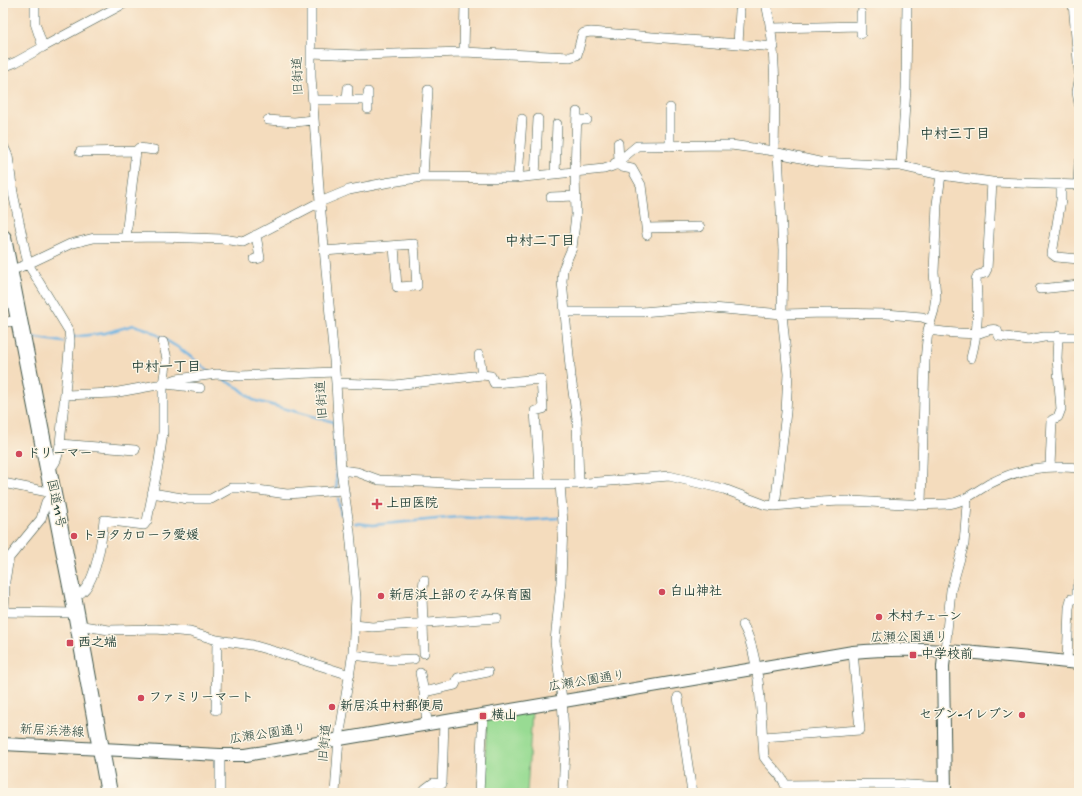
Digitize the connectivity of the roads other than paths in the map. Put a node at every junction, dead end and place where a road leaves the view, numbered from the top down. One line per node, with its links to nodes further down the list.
1 (35, 3): 12 (street)
2 (124, 3): 12 (street)
3 (311, 3): 15 (street, 旧街道)
4 (465, 3): 14 (street)
5 (766, 3): 10 (street)
6 (907, 3): 41 (street)
7 (1073, 3): 17 (street)
8 (740, 11): 11 (street)
9 (861, 13): 10 (street)
10 (772, 28): 13 (street)
11 (738, 44): 13 (street); 14 (street)
12 (43, 47): 16 (street)
13 (774, 47): 38 (street)
14 (464, 52): 15 (street)
15 (311, 53): 21 (street, 旧街道)
16 (3, 67)
17 (1079, 72)
18 (1079, 81): 24 (street)
19 (348, 88): 22 (street)
20 (428, 90): 46 (street)
21 (313, 100): 22 (street); 29 (street, 旧街道)
22 (347, 100): 23 (street)
23 (368, 100)
24 (1079, 104)
25 (670, 108): 34 (street)
26 (522, 119): 47 (street)
27 (538, 119): 45 (street)
28 (268, 120): 29 (street)
29 (314, 120): 53 (street, 旧街道)
30 (587, 120): 42 (street)
31 (557, 124): 43 (street)
32 (618, 143): 39 (street)
33 (3, 145): 62 (street)
34 (670, 146): 38 (street); 39 (street)
35 (154, 150): 36 (street)
36 (136, 151): 37 (street); 56 (street)
37 (80, 152)
38 (776, 152): 41 (street); 67 (street)
39 (617, 162): 42 (street); 54 (street)
40 (1079, 163): 49 (street)
41 (901, 166): 44 (street)
42 (575, 172): 43 (street); 51 (street)
43 (555, 174): 45 (street)
44 (941, 175): 48 (street); 68 (street)
45 (535, 176): 47 (street)
46 (423, 177): 47 (street); 53 (street)
47 (518, 177)
48 (992, 182): 50 (street); 71 (street)
49 (1079, 185): 50 (street)
50 (1062, 186): 61 (street)
51 (575, 196): 52 (street); 66 (street)
52 (551, 197)
53 (320, 202): 55 (street); 59 (street, 旧街道)
54 (700, 227)
55 (256, 235): 56 (street); 60 (street)
56 (126, 236): 62 (street)
57 (3, 238): 63 (highway, 国道11号)
58 (394, 246): 58 (street); 59 (street)
59 (324, 251): 77 (street, 旧街道)
60 (255, 259)
61 (1079, 260)
62 (28, 264): 63 (street); 82 (street)
63 (6, 272): 69 (highway, 国道11号)
64 (1079, 285): 65 (street)
65 (1040, 289)
66 (566, 312): 67 (street); 92 (street)
67 (782, 314): 68 (street); 98 (street)
68 (930, 320): 70 (street)
69 (9, 322): 87 (highway, 国道11号)
70 (928, 330): 71 (street); 97 (street)
71 (977, 333): 72 (street); 76 (street)
72 (1058, 336): 73 (street); 85 (street)
73 (1079, 336)
74 (163, 342): 80 (street)
75 (479, 355): 78 (street)
76 (971, 358)
77 (335, 372): 79 (street, 旧街道); 80 (street)
78 (482, 375): 79 (street); 90 (street)
79 (336, 383): 88 (street, 旧街道)
80 (163, 384): 81 (street); 82 (street); 95 (street)
81 (200, 388)
82 (66, 395): 83 (street)
83 (60, 444): 84 (street); 87 (street)
84 (135, 450)
85 (1050, 466): 86 (street); 96 (street)
86 (1079, 468)
87 (48, 470): 94 (highway, 国道11号)
88 (341, 470): 90 (street); 93 (street, 旧街道)
89 (3, 483): 94 (street)
90 (540, 483): 91 (street)
91 (560, 484): 92 (street); 121 (street)
92 (579, 484): 98 (street)
93 (343, 490): 95 (street); 106 (street, 旧街道)
94 (53, 493): 101 (highway, 国道11号); 102 (street)
95 (152, 493): 101 (street)
96 (966, 498): 97 (street); 109 (street)
97 (921, 504): 98 (street)
98 (775, 506)
99 (424, 580): 105 (street)
100 (1079, 582): 114 (street)
101 (73, 596): 104 (highway, 国道11号)
102 (4, 612): 104 (street)
103 (497, 618): 105 (street)
104 (77, 619): 108 (street); 129 (highway, 国道11号)
105 (422, 624): 106 (street); 111 (street)
106 (355, 625): 112 (street, 旧街道)
107 (743, 625): 115 (street)
108 (217, 640): 118 (street); 122 (street)
109 (945, 651): 110 (street, 広瀬公園通り); 114 (street, 広瀬公園通り); 133 (street)
110 (853, 652): 115 (street, 広瀬公園通り); 126 (street)
111 (424, 653)
112 (353, 655): 113 (street); 118 (street, 旧街道)
113 (414, 659)
114 (1073, 662)
115 (756, 669): 121 (street, 広瀬公園通り); 126 (street)
116 (488, 672): 119 (street)
117 (420, 673): 119 (street)
118 (350, 675): 127 (street, 旧街道)
119 (424, 692): 125 (street)
120 (678, 697): 139 (street)
121 (562, 700): 123 (street, 広瀬公園通り); 138 (street)
122 (216, 710)
123 (483, 714): 124 (street, 広瀬公園通り); 137 (street)
124 (444, 720): 125 (street, 広瀬公園通り); 131 (street)
125 (427, 723): 127 (street, 広瀬公園通り)
126 (763, 737): 132 (street)
127 (339, 738): 130 (street, 広瀬公園通り); 136 (street, 旧街道)
128 (3, 744): 129 (street, 新居浜港線)
129 (100, 749): 130 (street, 広瀬公園通り); 134 (highway, 国道11号)
130 (220, 755): 135 (street)
131 (425, 789)
132 (785, 789): 133 (street)
133 (945, 790)
134 (109, 793)
135 (220, 793)
136 (336, 793)
137 (479, 793)
138 (562, 793)
139 (692, 793)

